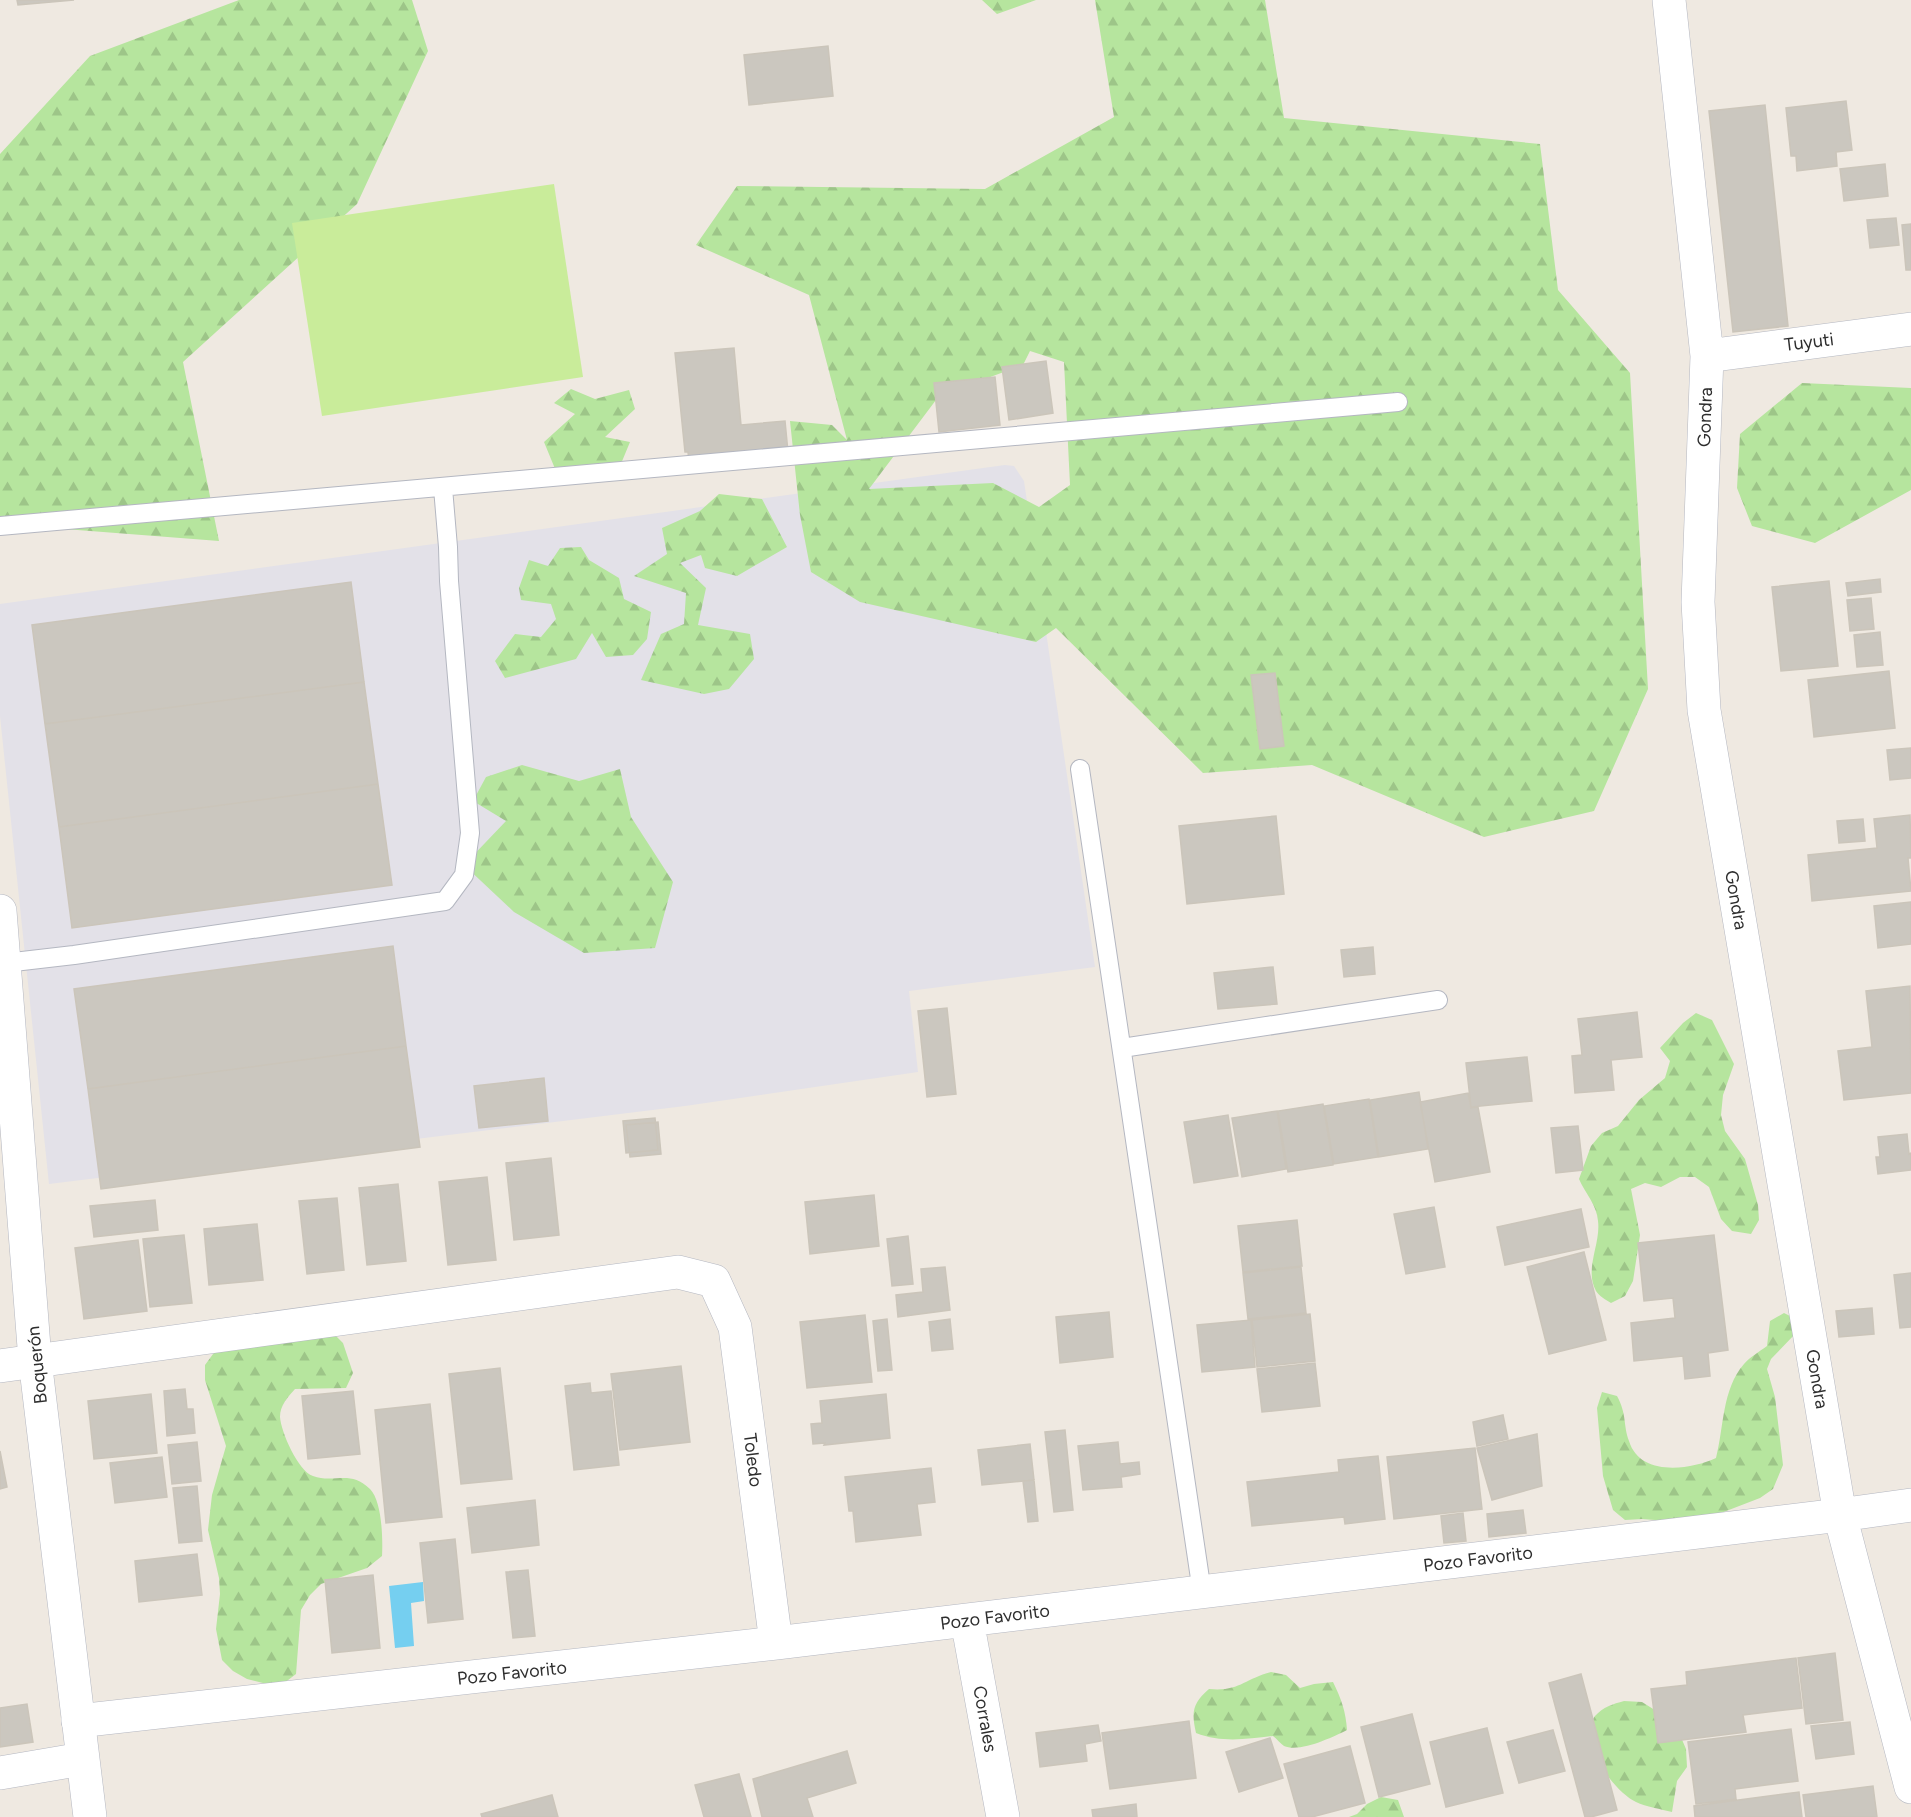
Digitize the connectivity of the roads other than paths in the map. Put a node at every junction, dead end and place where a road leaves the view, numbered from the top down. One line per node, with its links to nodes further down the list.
1 (1669, 0): 3 (street, Gondra)
2 (1911, 329): 3 (street, Tuyuti)
3 (1707, 356): 16 (street, Gondra)
4 (1398, 402): 5 (lane)
5 (443, 488): 6 (lane); 9 (lane)
6 (0, 526)
7 (1080, 769): 11 (lane)
8 (0, 911): 9 (street, Boquerón)
9 (5, 963): 12 (street, Boquerón)
10 (1438, 1000): 11 (lane)
11 (1122, 1048): 17 (lane)
12 (10, 1152): 13 (street, Boquerón)
13 (35, 1360): 14 (street); 19 (street, Toledo); 20 (street, Boquerón)
14 (0, 1366)
15 (1911, 1504): 16 (street, Pozo Favorito)
16 (1840, 1515): 17 (street, Pozo Favorito); 23 (street, Gondra)
17 (1202, 1592): 18 (street, Pozo Favorito)
18 (967, 1620): 19 (street, Pozo Favorito); 25 (street, Corrales)
19 (776, 1643): 20 (street, Pozo Favorito)
20 (78, 1721): 21 (street, Boquerón)
21 (82, 1759): 22 (street); 24 (street, Boquerón)
22 (0, 1773)
23 (1911, 1787)
24 (90, 1817)
25 (1003, 1817)

